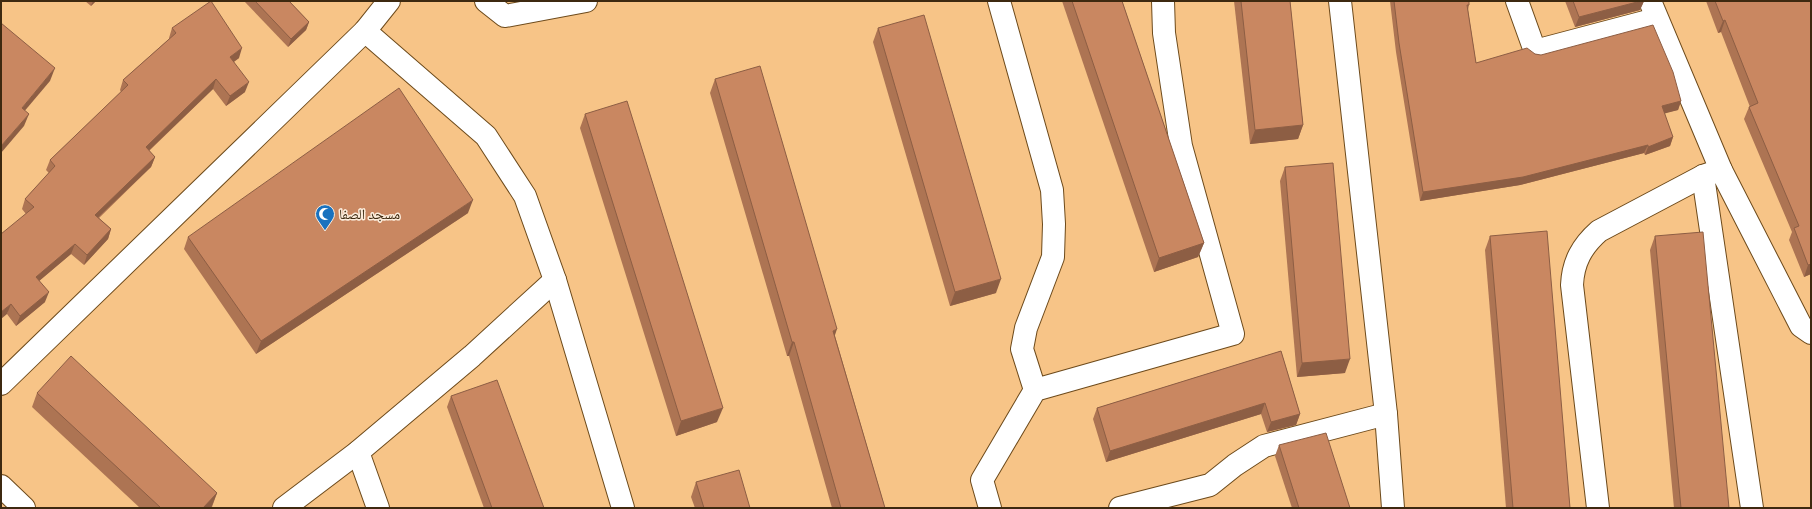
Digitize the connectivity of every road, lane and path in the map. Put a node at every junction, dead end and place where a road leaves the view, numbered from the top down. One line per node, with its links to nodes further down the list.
1 (389, 1): 10 (street)
2 (486, 1): 3 (street)
3 (586, 1)
4 (999, 1): 16 (street)
5 (1154, 1): 11 (street)
6 (1163, 1): 11 (street)
7 (1340, 1): 17 (street)
8 (1517, 1): 9 (street)
9 (1653, 10): 12 (street)
10 (365, 31): 13 (street); 15 (street)
11 (1164, 33): 16 (street)
12 (1712, 173): 14 (street); 27 (street); 28 (street)
13 (555, 280): 18 (street); 23 (street)
14 (1811, 333)
15 (1, 384)
16 (1034, 390): 24 (street)
17 (1386, 414): 25 (street); 26 (street)
18 (358, 452): 21 (street); 22 (street)
19 (1, 486): 20 (street)
20 (24, 508)
21 (284, 508)
22 (378, 508)
23 (623, 508)
24 (990, 508)
25 (1120, 508)
26 (1393, 508)
27 (1598, 508)
28 (1752, 508)

